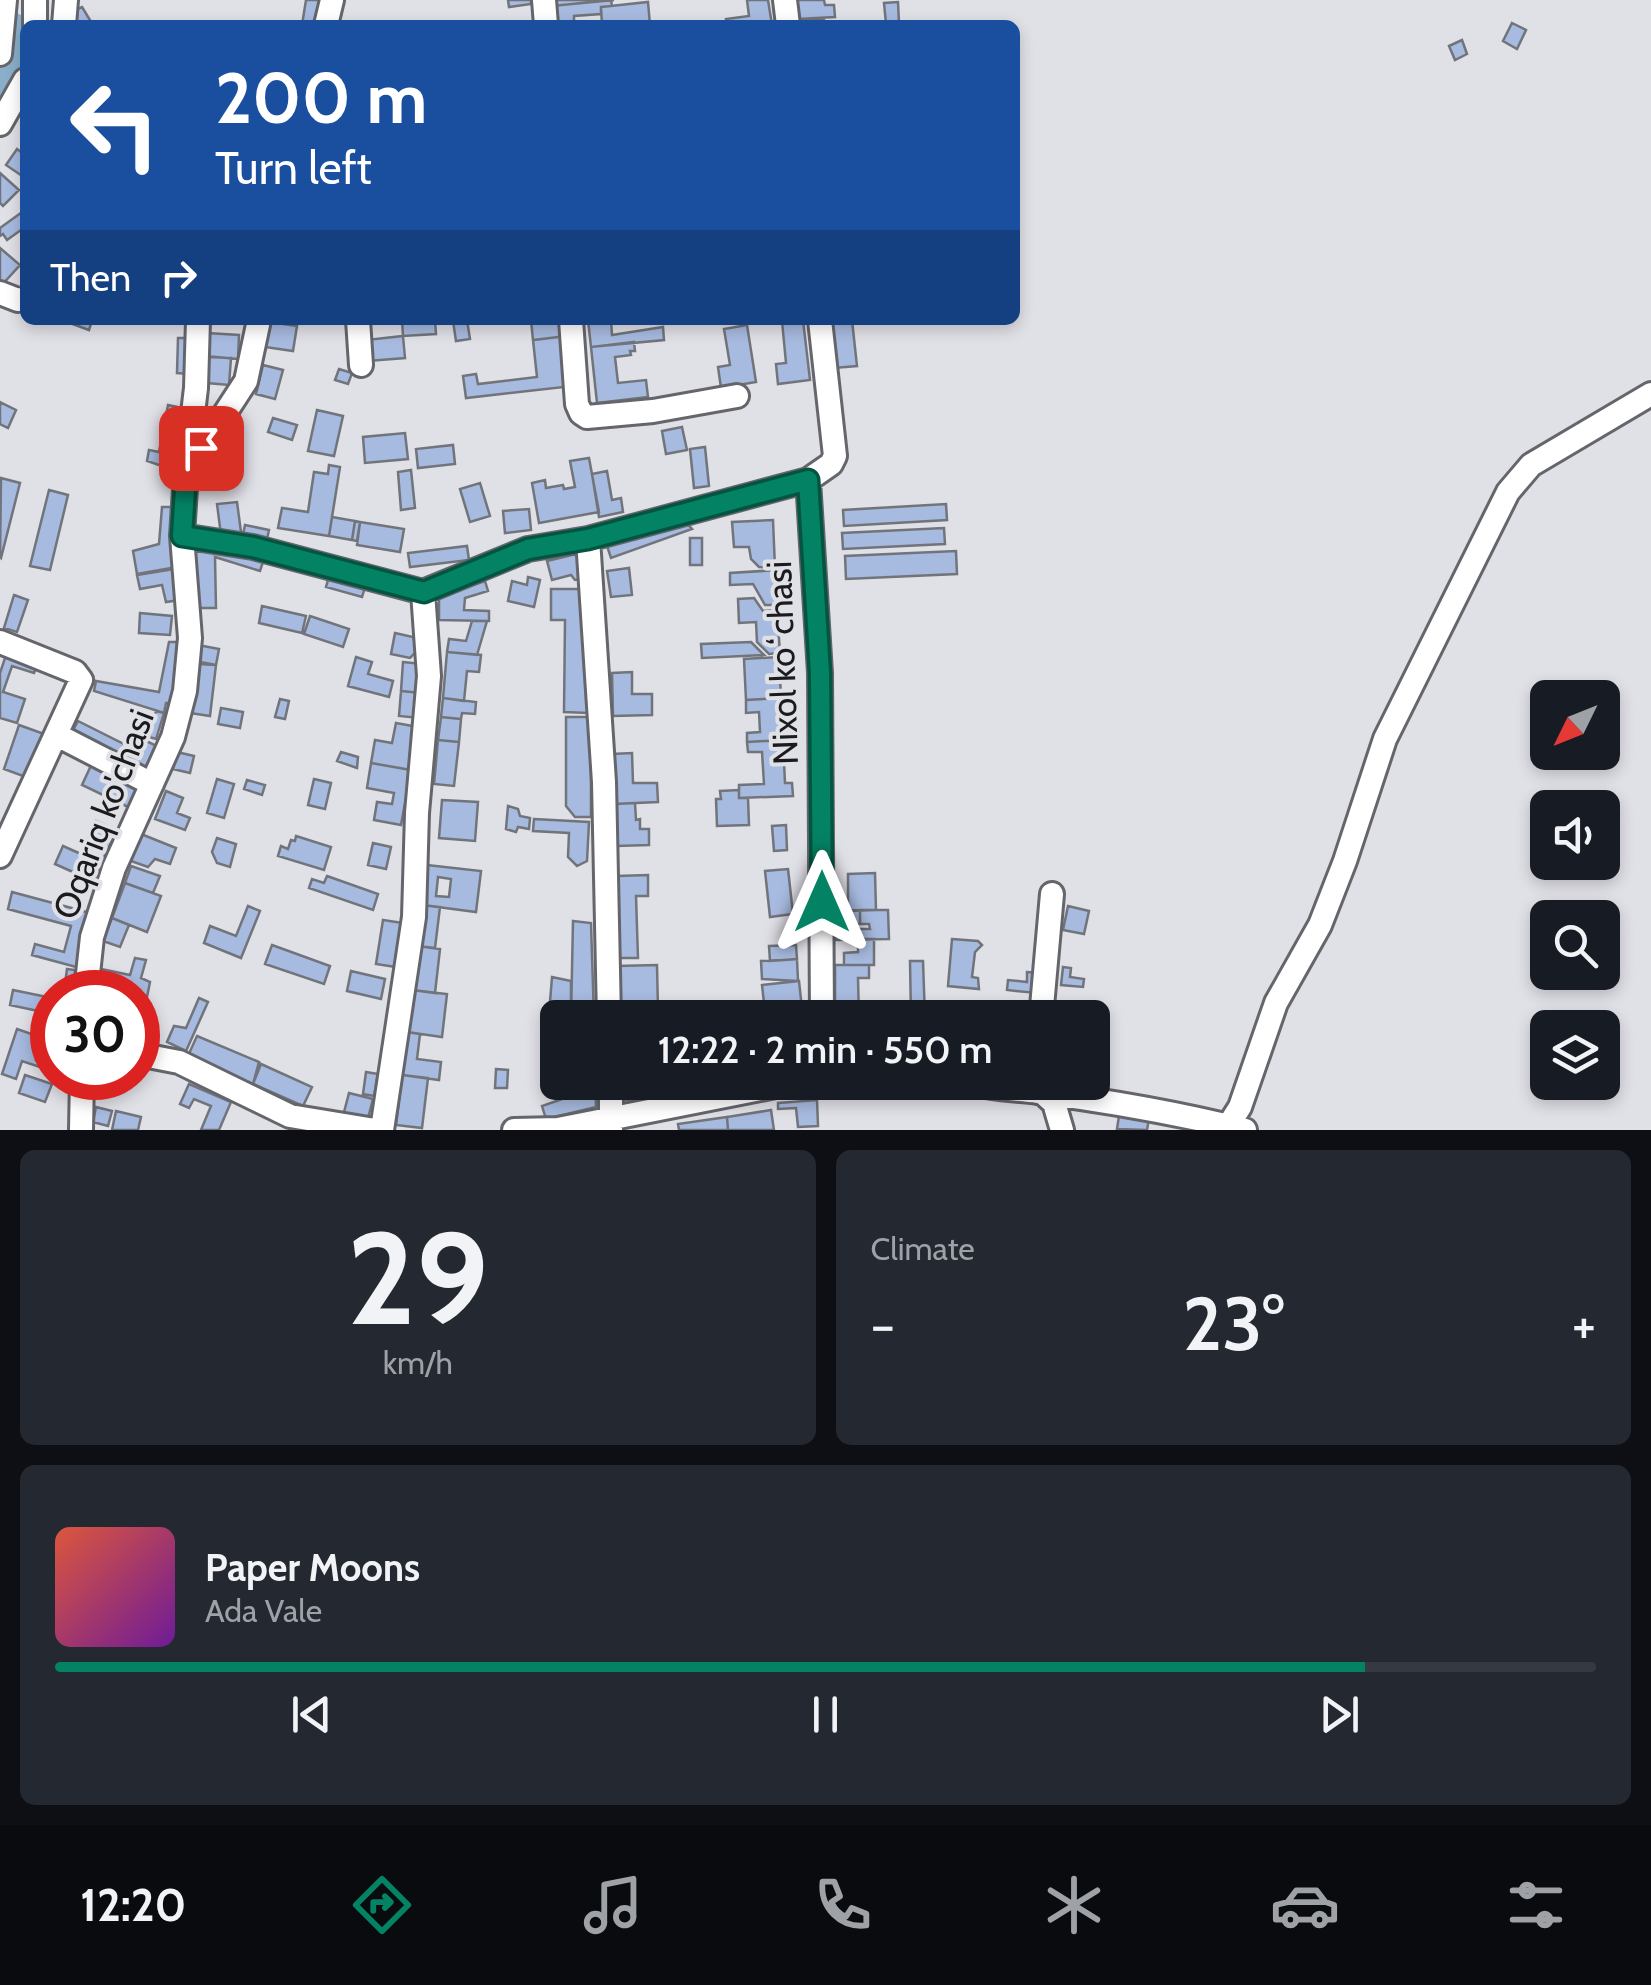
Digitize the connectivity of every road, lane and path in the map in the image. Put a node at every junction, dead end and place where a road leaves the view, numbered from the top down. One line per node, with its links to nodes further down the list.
1 (5, 0): 2 (street)
2 (0, 54)
3 (20, 89): 4 (street)
4 (0, 124)
5 (198, 325): 13 (street)
6 (257, 325): 13 (street, Oqariq ko'chasi)
7 (358, 325): 10 (street)
8 (571, 325): 12 (street)
9 (821, 325): 14 (street)
10 (361, 366)
11 (1651, 394): 35 (street)
12 (737, 396)
13 (186, 473): 15 (street, Oqariq ko'chasi)
14 (808, 480): 16 (street); 25 (street, Nixol koʻchasi)
15 (182, 536): 17 (street); 20 (street, Oqariq ko'chasi)
16 (588, 539): 17 (street); 24 (street)
17 (424, 592): 37 (street)
18 (0, 642): 19 (street)
19 (57, 736): 20 (street); 21 (street)
20 (152, 784): 23 (street, Oqariq ko'chasi)
21 (0, 856)
22 (1052, 894): 26 (street)
23 (88, 970)
24 (609, 1000)
25 (822, 1000)
26 (1043, 1000)
27 (160, 1058): 33 (street)
28 (82, 1100): 36 (street)
29 (610, 1100): 34 (street)
30 (719, 1100): 34 (street)
31 (1051, 1100): 39 (street)
32 (1102, 1100): 35 (street)
33 (288, 1123): 37 (street)
34 (611, 1125): 38 (street)
35 (1239, 1129)
36 (81, 1130)
37 (379, 1130)
38 (514, 1130)
39 (1062, 1130)

